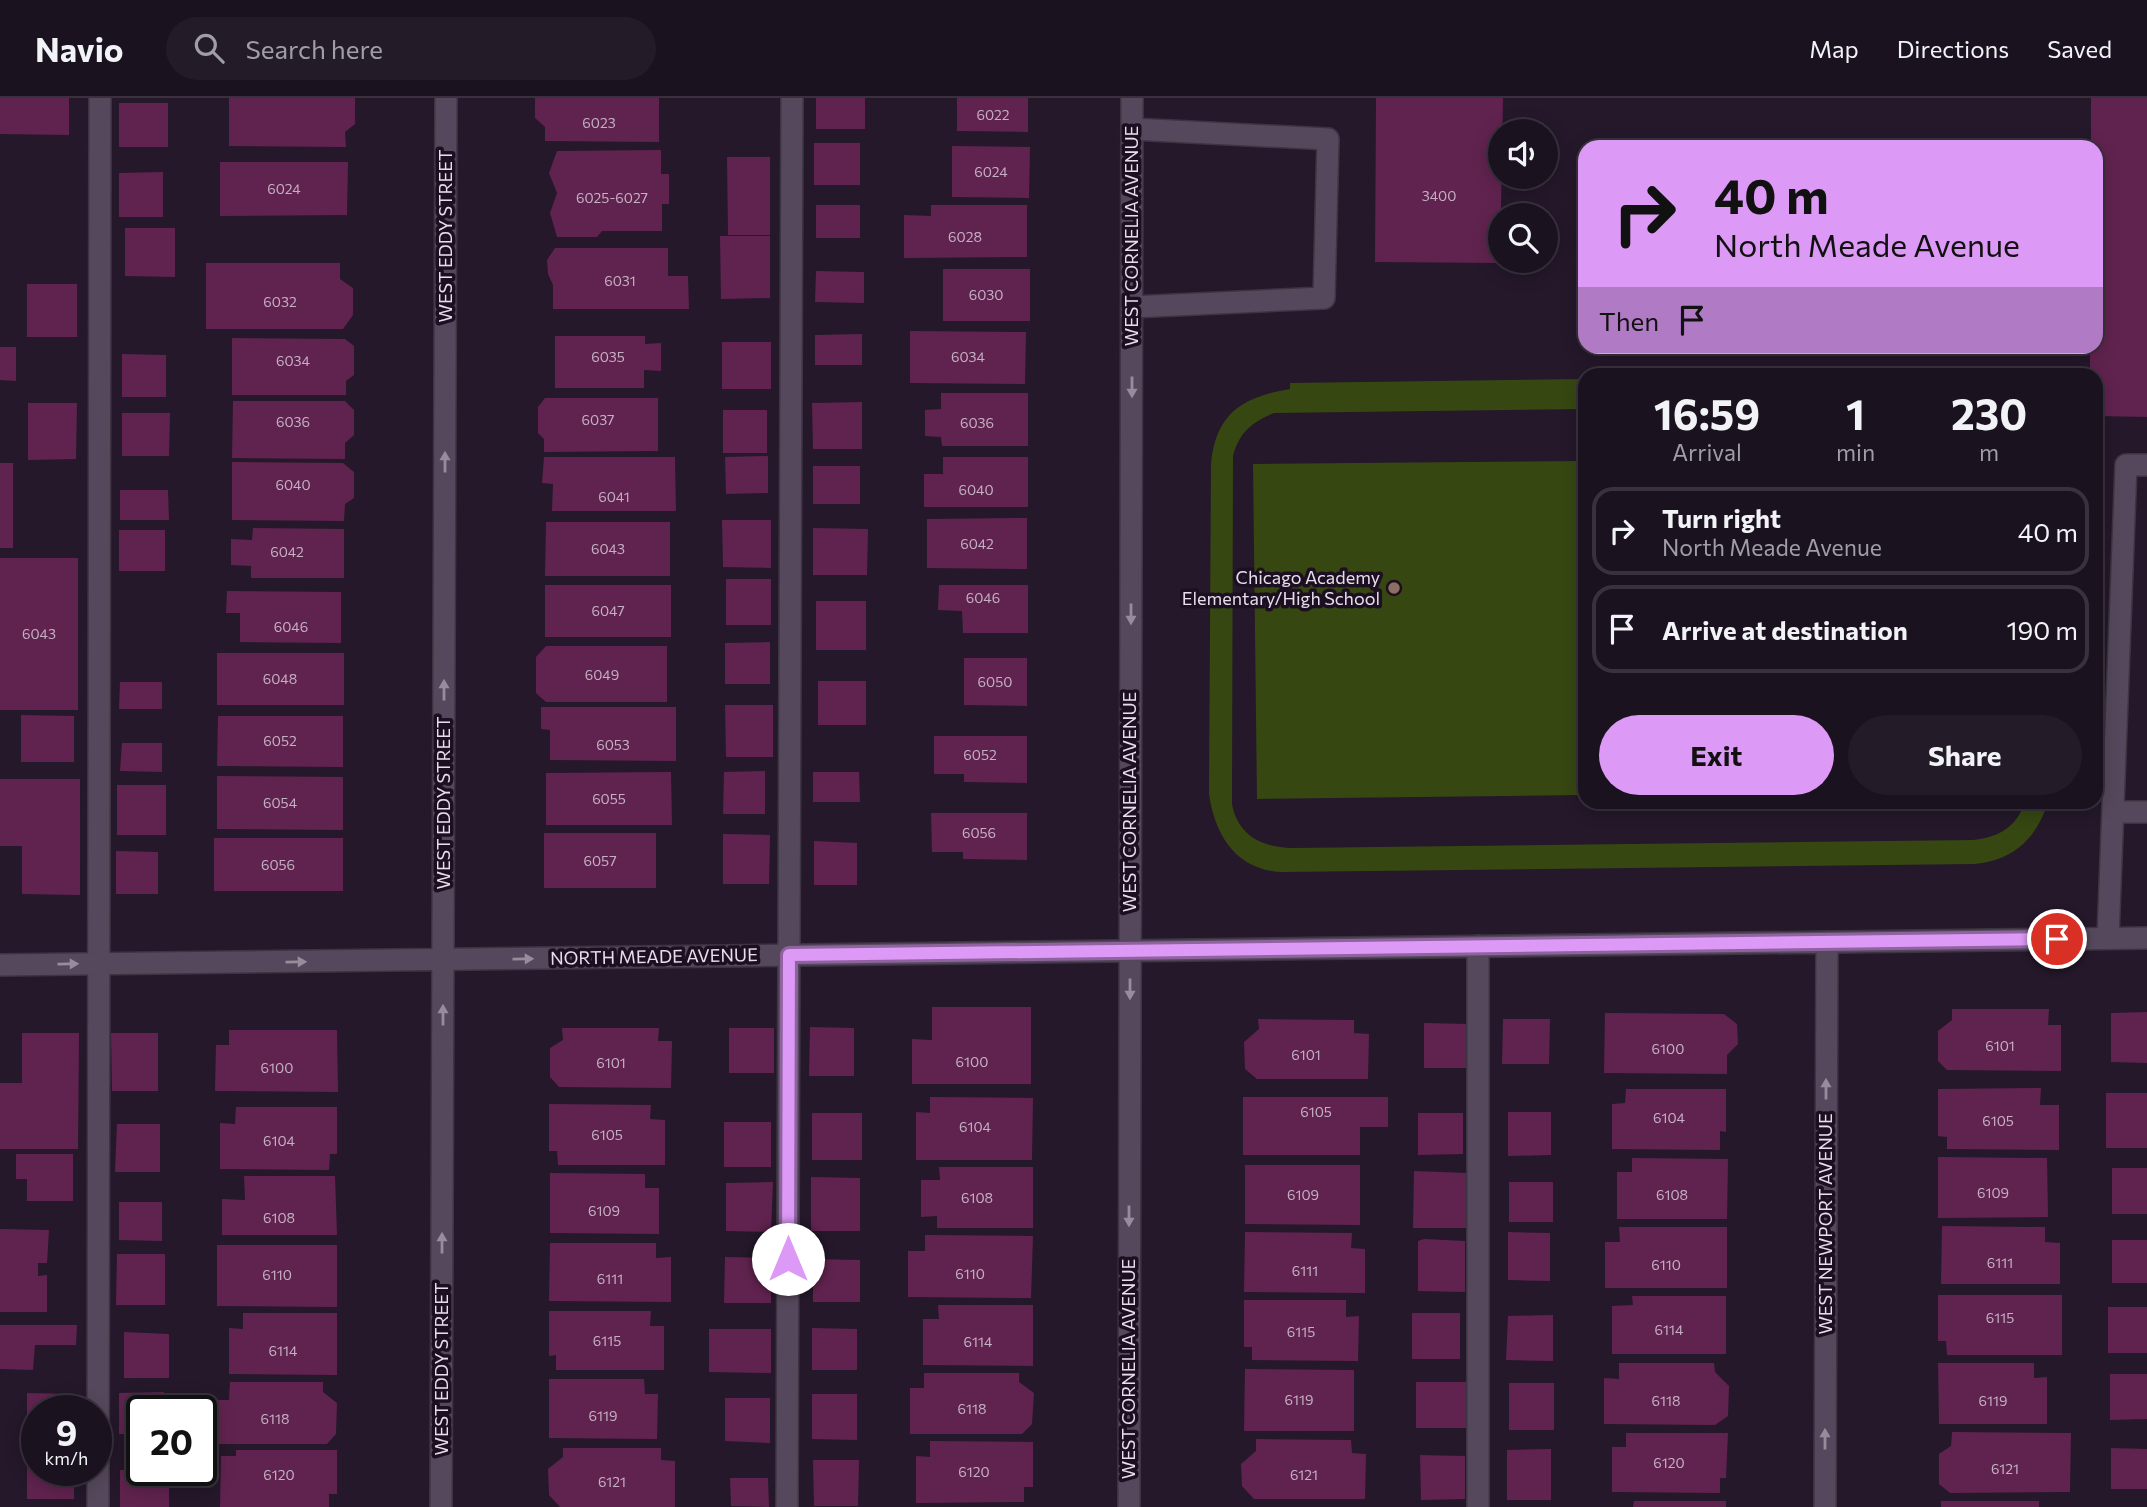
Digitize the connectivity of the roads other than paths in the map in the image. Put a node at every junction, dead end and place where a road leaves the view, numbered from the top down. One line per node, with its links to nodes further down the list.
1 (100, 98): 17 (street)
2 (446, 98): 16 (street, WEST EDDY STREET, one-way to 2)
3 (792, 98): 15 (street)
4 (1132, 98): 5 (street, WEST CORNELIA AVENUE)
5 (1132, 129): 6 (street, WEST CORNELIA AVENUE); 6 (street)
6 (1132, 307): 14 (street, WEST CORNELIA AVENUE, one-way to 14)
7 (2147, 465): 8 (street)
8 (2113, 812): 9 (street); 10 (street)
9 (2147, 812)
10 (2108, 938): 11 (street, NORTH MEADE AVENUE); 12 (street, NORTH MEADE AVENUE)
11 (2147, 938)
12 (1827, 942): 13 (street, NORTH MEADE AVENUE); 24 (street, WEST NEWPORT AVENUE, one-way to 12)
13 (1478, 946): 14 (street, NORTH MEADE AVENUE); 23 (street)
14 (1130, 951): 15 (street, NORTH MEADE AVENUE); 22 (street, WEST CORNELIA AVENUE, one-way to 22)
15 (789, 955): 16 (street, NORTH MEADE AVENUE, one-way to 15); 21 (street)
16 (443, 960): 17 (street, NORTH MEADE AVENUE, one-way to 16); 20 (street, WEST EDDY STREET, one-way to 16)
17 (99, 964): 18 (street, NORTH MEADE AVENUE, one-way to 17); 19 (street)
18 (0, 965)
19 (98, 1507)
20 (441, 1507)
21 (787, 1507)
22 (1129, 1507)
23 (1478, 1507)
24 (1825, 1507)

